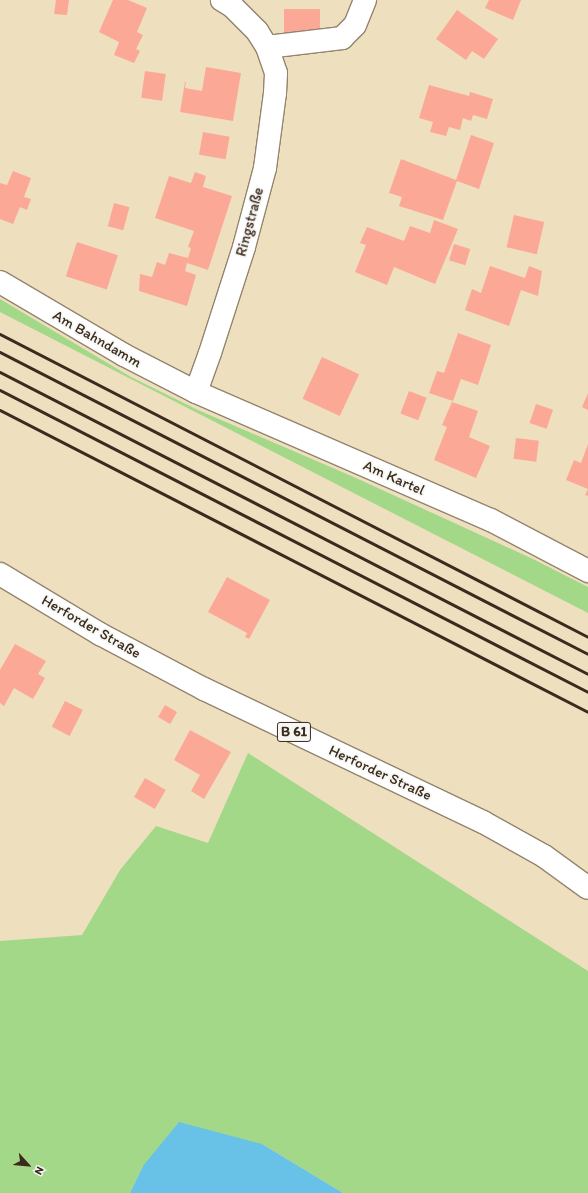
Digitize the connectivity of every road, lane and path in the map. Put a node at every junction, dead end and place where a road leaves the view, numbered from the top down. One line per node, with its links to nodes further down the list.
1 (222, 0): 3 (street, Ringstraße)
2 (365, 0): 3 (street)
3 (267, 47): 5 (street, Ringstraße)
4 (0, 282): 5 (street, Am Bahndamm)
5 (196, 392): 6 (street, Am Kartel)
6 (588, 571)
7 (0, 574): 8 (street, Herforder Straße / B 61)
8 (588, 888)

